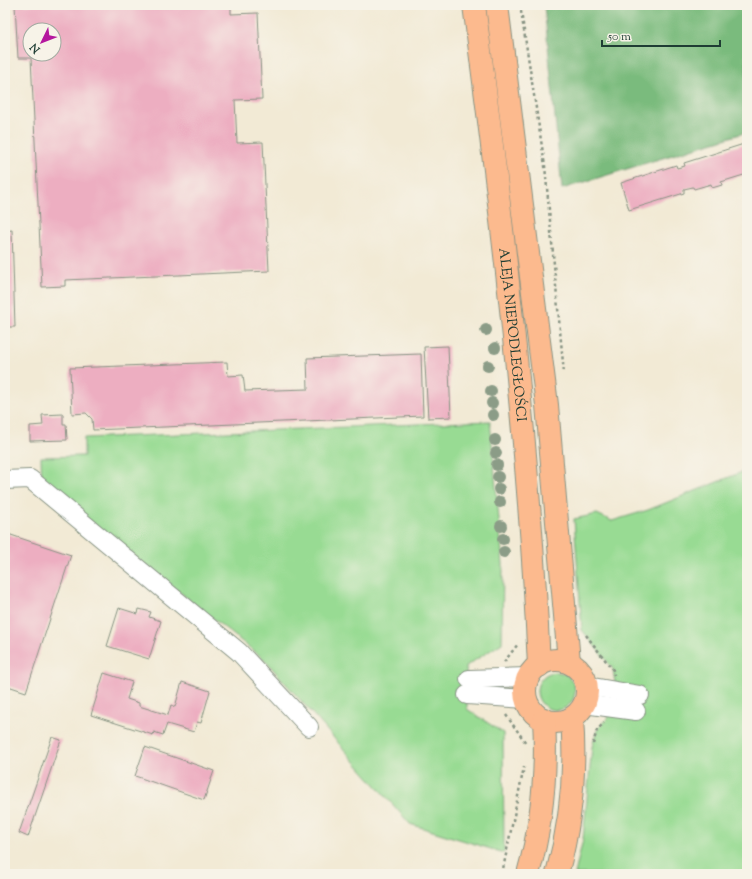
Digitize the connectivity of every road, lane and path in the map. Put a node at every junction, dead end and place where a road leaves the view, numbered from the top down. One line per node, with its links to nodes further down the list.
1 (474, 5): 4 (main road, ALEJA NIEPODLEGŁOŚCI)
2 (497, 5): 5 (main road, ALEJA NIEPODLEGŁOŚCI)
3 (5, 480): 13 (street)
4 (538, 633): 6 (main road, ALEJA NIEPODLEGŁOŚCI); 7 (path)
5 (569, 662): 6 (main road); 10 (main road)
6 (533, 671): 7 (street); 9 (main road)
7 (500, 678): 8 (street)
8 (499, 697): 9 (street); 14 (path)
9 (526, 699): 12 (main road)
10 (581, 702): 11 (street); 12 (main road); 18 (main road)
11 (638, 703)
12 (544, 719): 17 (main road)
13 (309, 727)
14 (528, 746)
15 (526, 759): 16 (path)
16 (502, 874)
17 (528, 874)
18 (557, 874)

